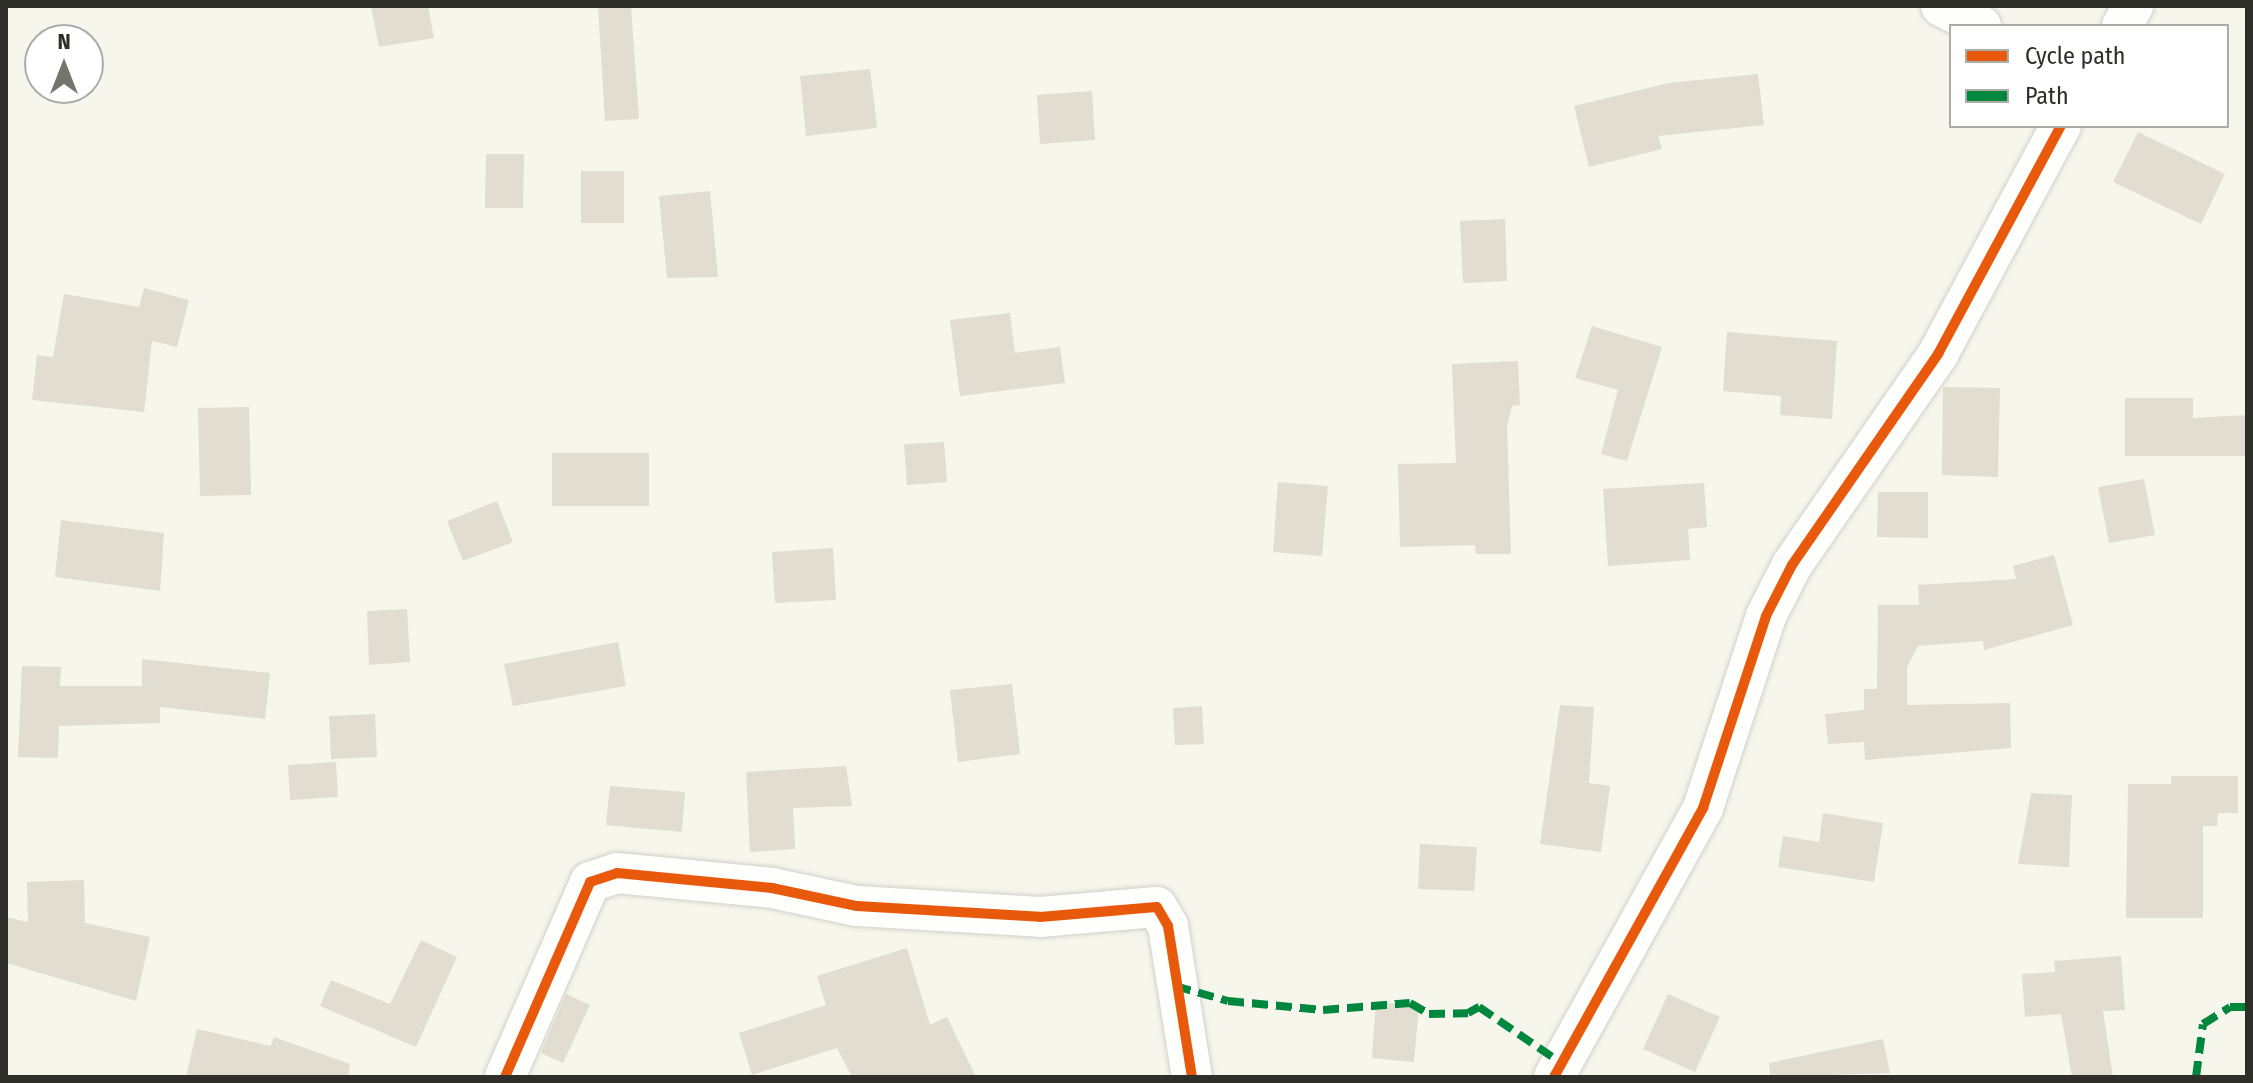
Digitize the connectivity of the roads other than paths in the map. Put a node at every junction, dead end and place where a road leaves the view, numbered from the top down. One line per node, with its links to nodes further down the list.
1 (1941, 6): 3 (street)
2 (2133, 6): 4 (street)
3 (1977, 24)
4 (2123, 24)
5 (2060, 128): 8 (street)
6 (505, 1077): 7 (street)
7 (1192, 1077)
8 (1554, 1077)

